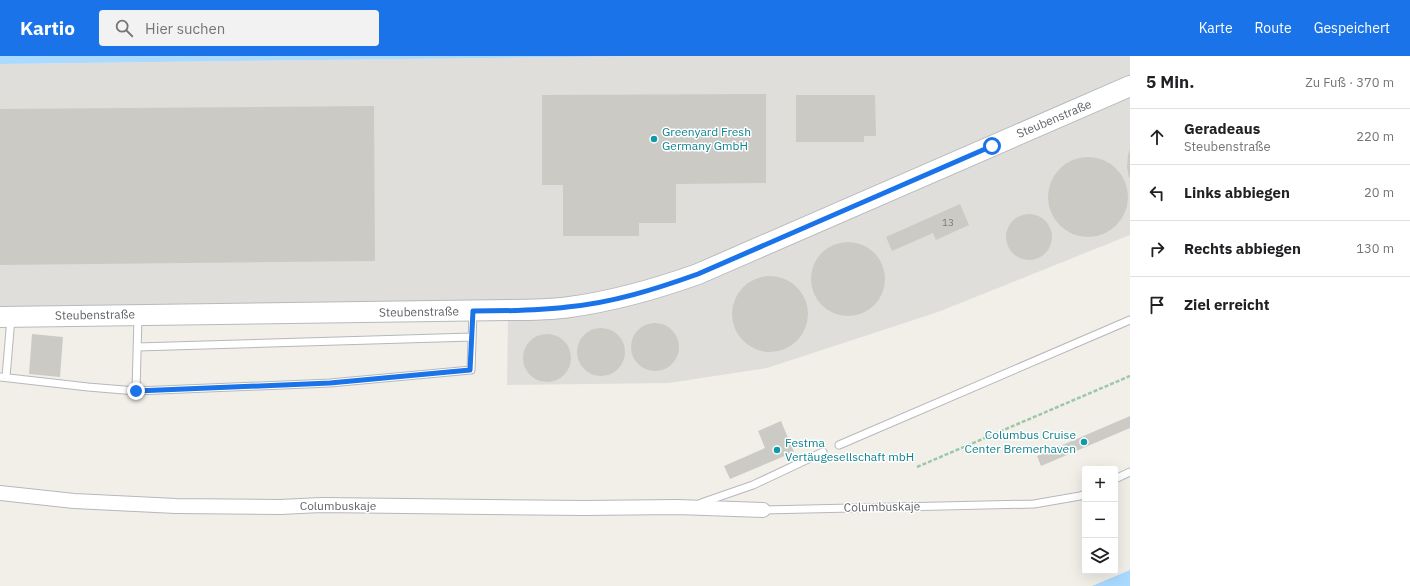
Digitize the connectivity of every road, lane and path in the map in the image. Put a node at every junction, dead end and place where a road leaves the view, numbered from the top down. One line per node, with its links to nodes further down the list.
1 (1130, 86): 2 (street, Steubenstraße)
2 (473, 311): 3 (street, Steubenstraße); 6 (lane)
3 (138, 315): 4 (street, Steubenstraße); 7 (lane)
4 (5, 316): 9 (lane)
5 (1130, 320): 11 (lane)
6 (472, 337): 7 (lane); 10 (lane)
7 (138, 346): 10 (lane)
8 (1130, 376): 13 (path)
9 (3, 377): 10 (lane)
10 (136, 391)
11 (839, 445)
12 (823, 452): 18 (lane, Columbuskaje)
13 (917, 467)
14 (1130, 472): 15 (lane)
15 (1118, 478)
16 (0, 493): 18 (street, Columbuskaje)
17 (1082, 495): 19 (lane, Columbuskaje)
18 (677, 507): 19 (street, Columbuskaje)
19 (763, 510)

